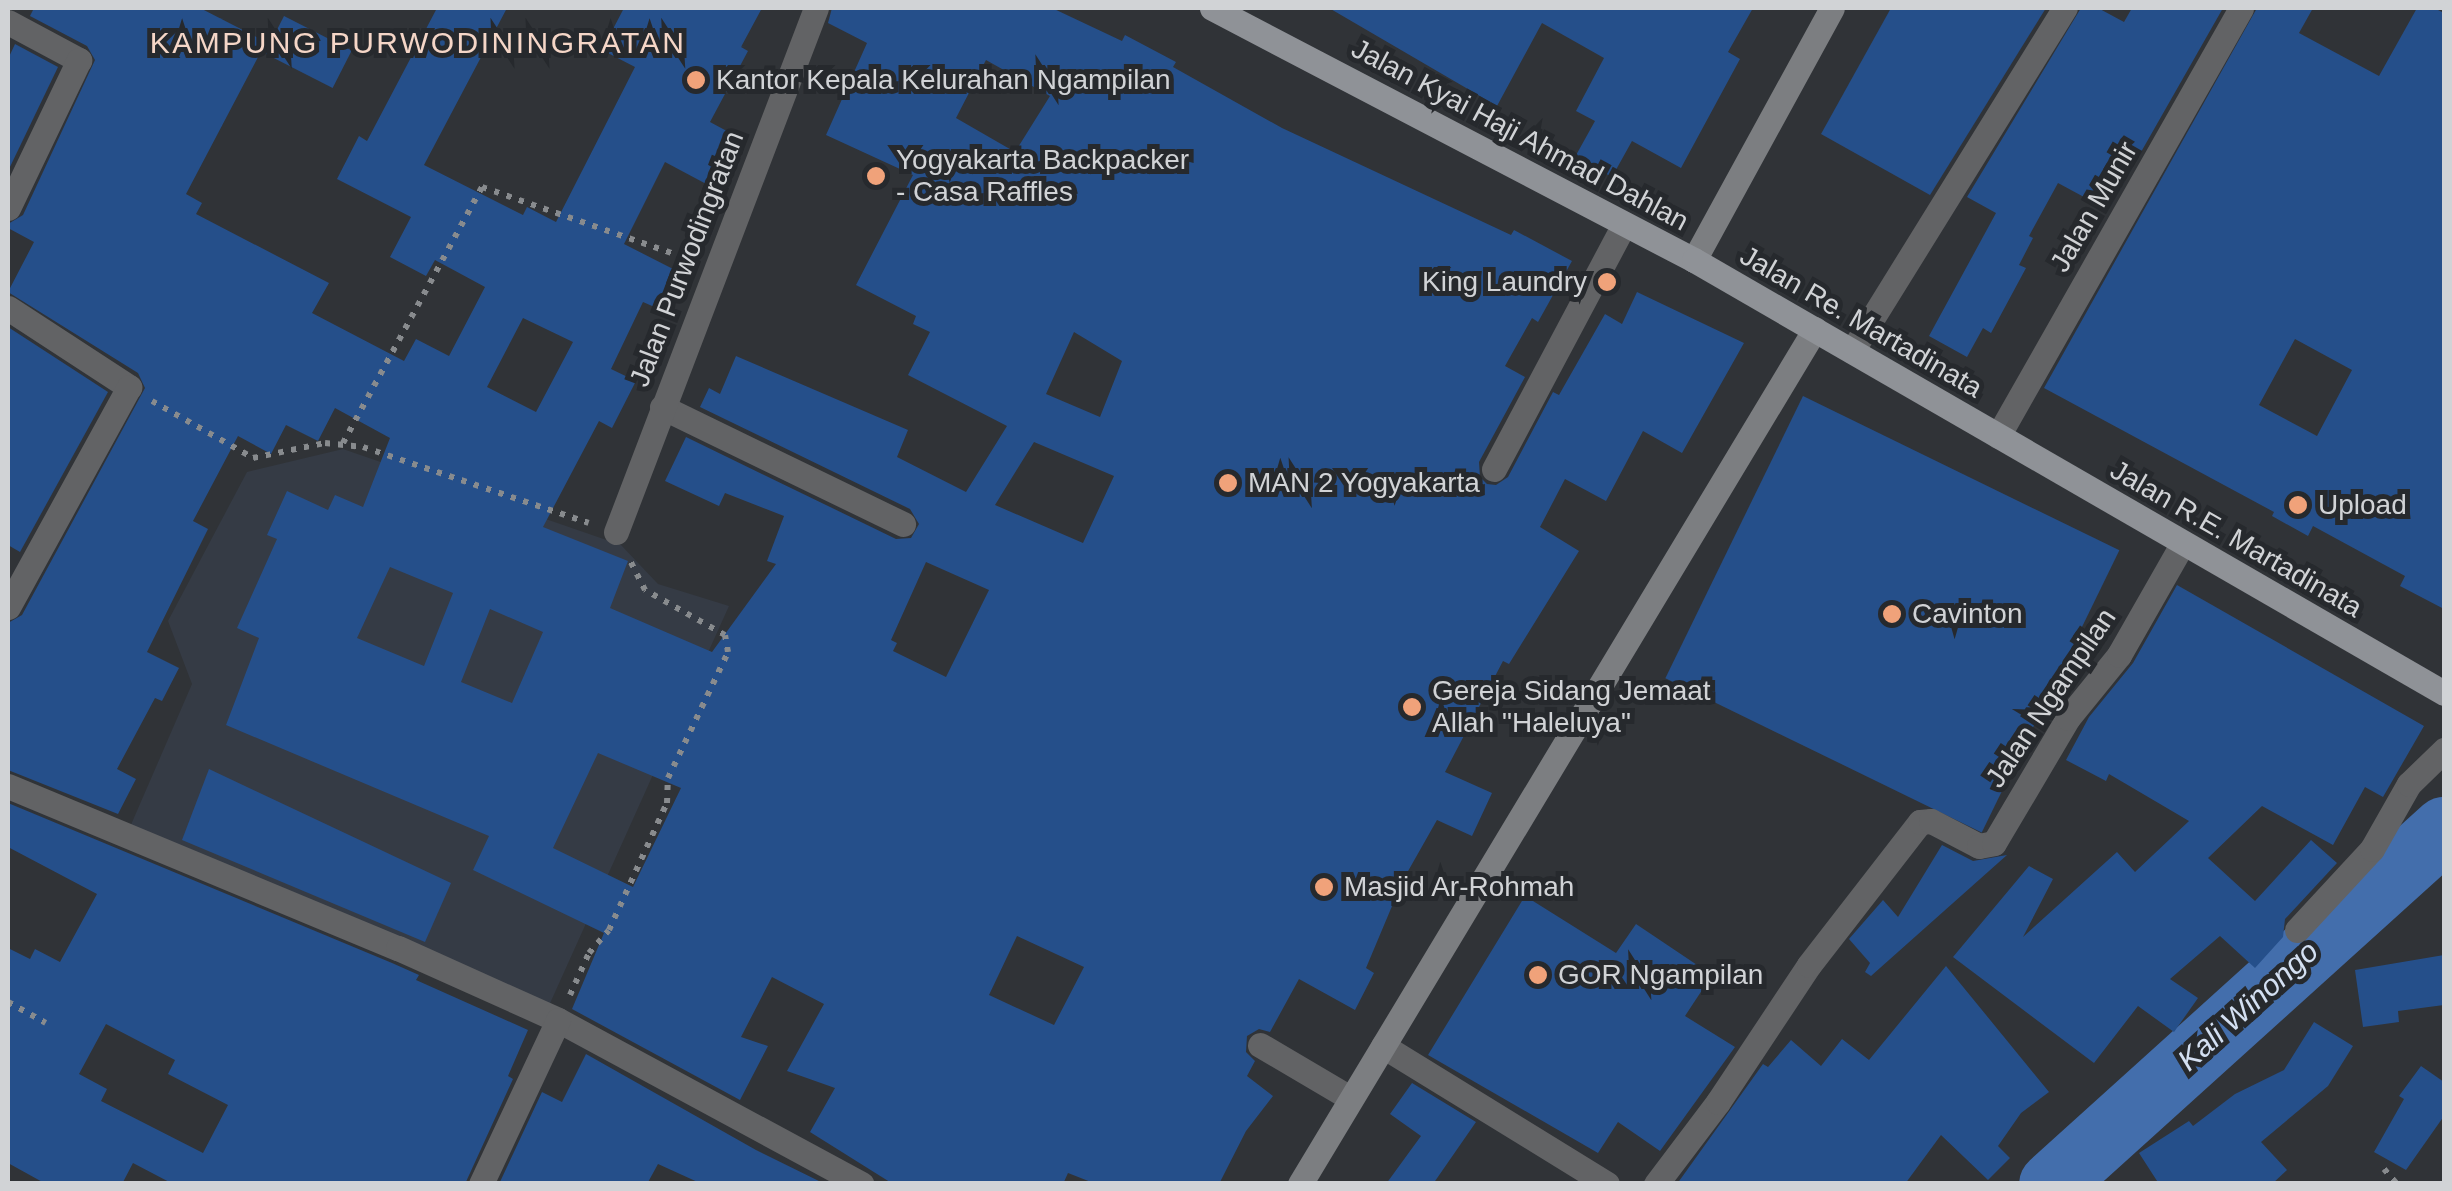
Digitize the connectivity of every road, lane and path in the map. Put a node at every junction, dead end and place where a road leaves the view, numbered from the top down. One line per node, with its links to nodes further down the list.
1 (816, 8): 10 (street, Jalan Purwodingratan)
2 (1212, 8): 8 (main road, Jalan Kyai Haji Ahmad Dahlan)
3 (1832, 8): 9 (main road)
4 (2065, 8): 13 (street)
5 (2242, 8): 16 (street, Jalan Munir)
6 (8, 22): 7 (street)
7 (8, 208)
8 (1624, 224): 9 (main road, Jalan Kyai Haji Ahmad Dahlan); 18 (street)
9 (1694, 260): 12 (main road, Jalan Re. Martadinata)
10 (714, 268): 15 (street, Jalan Purwodingratan); 17 (path)
11 (8, 308): 14 (street)
12 (1815, 329): 13 (main road, Jalan Re. Martadinata); 31 (main road)
13 (1852, 351): 16 (main road, Jalan Re. Martadinata)
14 (130, 388): 17 (path); 22 (street)
15 (662, 408): 19 (street); 20 (street, Jalan Purwodingratan)
16 (1998, 436): 21 (main road, Jalan R.E. Martadinata)
17 (343, 443): 20 (path)
18 (1494, 469)
19 (903, 524)
20 (616, 532): 28 (path)
21 (2184, 543): 23 (main road, Jalan R.E. Martadinata); 38 (street, Jalan Ngampilan)
22 (8, 607)
23 (2444, 693)
24 (2444, 750): 26 (street)
25 (8, 786): 28 (street)
26 (2298, 930)
27 (8, 1002): 29 (path)
28 (558, 1020): 34 (street); 35 (street)
29 (46, 1022)
30 (1260, 1045): 32 (street)
31 (1383, 1046): 32 (main road); 37 (street)
32 (1350, 1098): 36 (main road)
33 (2384, 1169): 39 (path)
34 (482, 1184)
35 (861, 1184)
36 (1300, 1184)
37 (1608, 1184)
38 (1656, 1184)
39 (2397, 1184)

